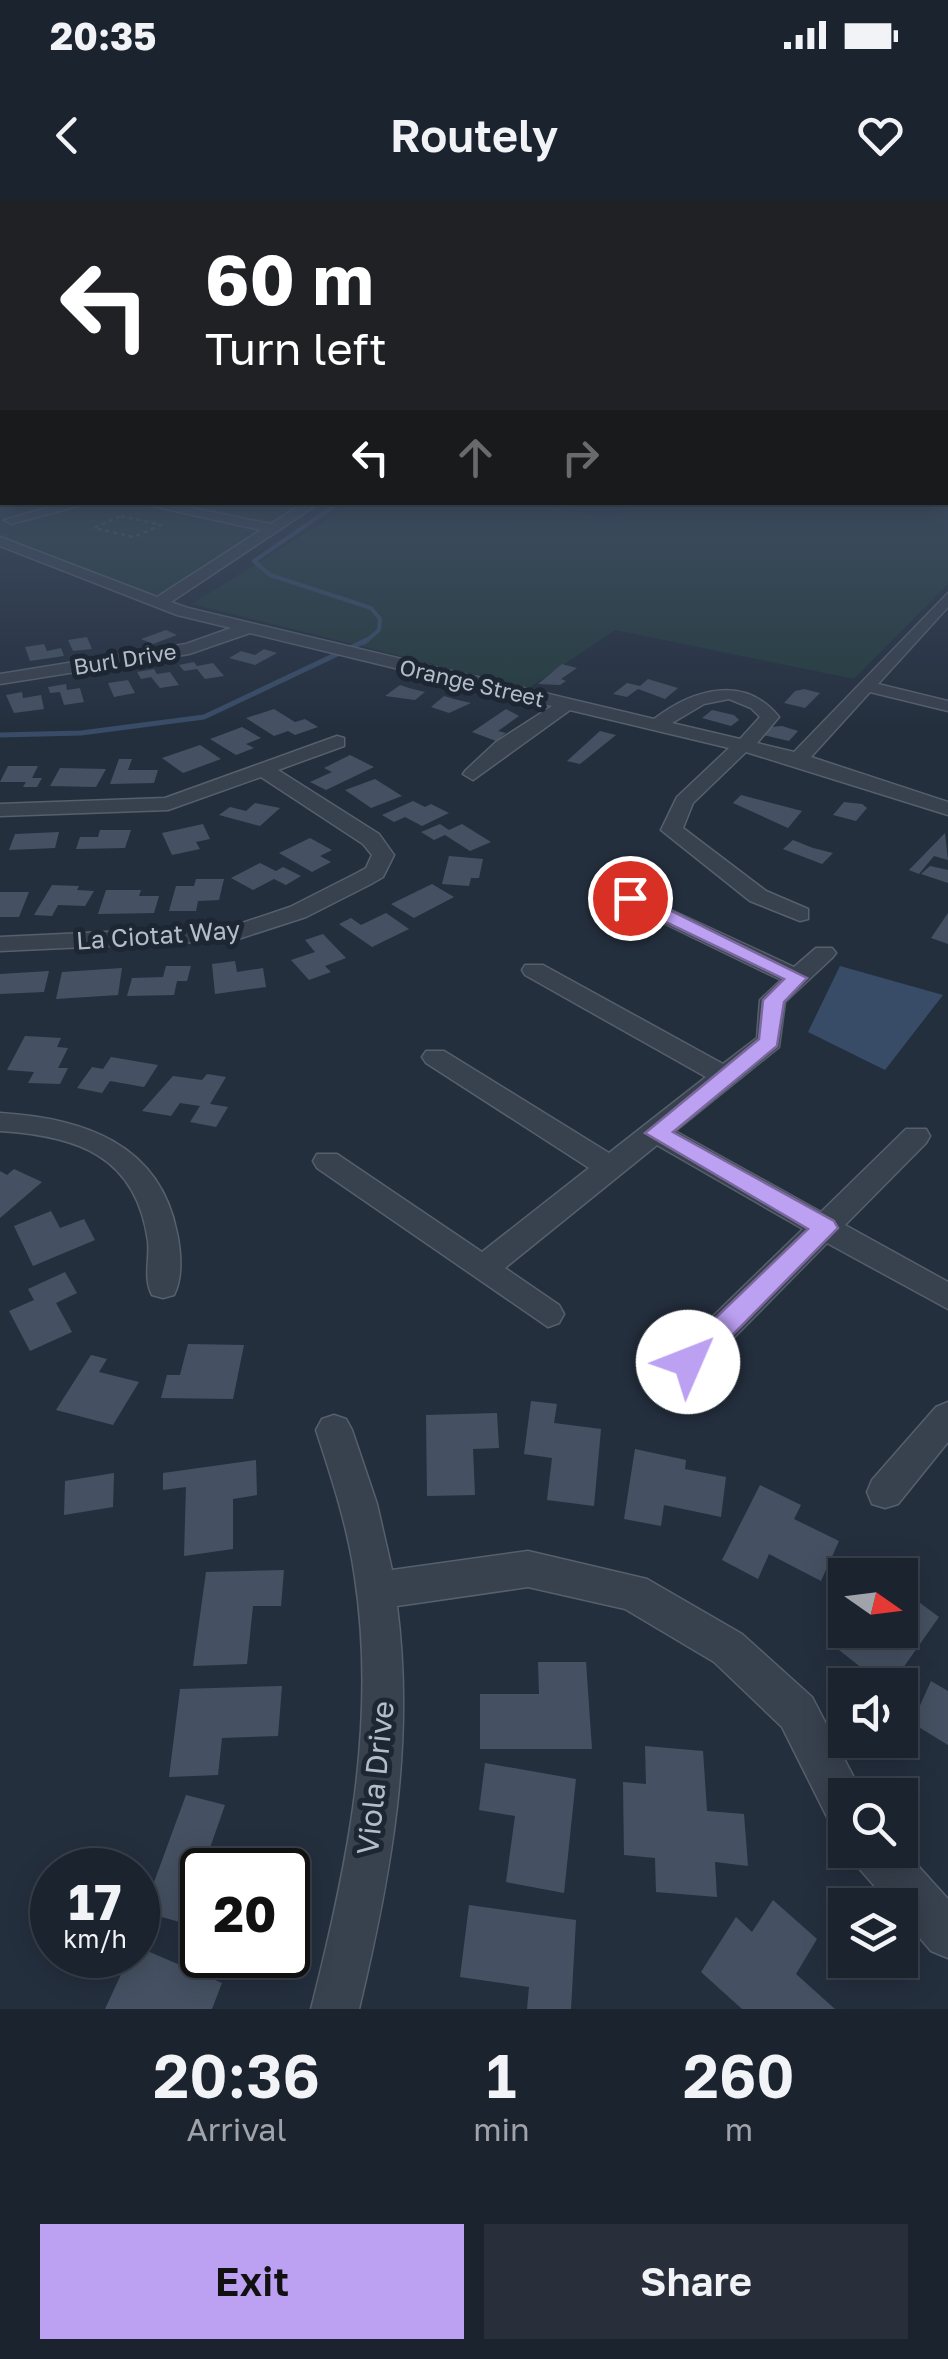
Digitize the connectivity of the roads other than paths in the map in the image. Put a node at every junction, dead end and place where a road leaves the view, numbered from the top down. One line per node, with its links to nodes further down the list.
1 (45, 559): 4 (street, Orange Street)
2 (227, 559): 4 (street)
3 (948, 598): 5 (street)
4 (158, 603): 6 (street, Orange Street)
5 (923, 625): 7 (street); 9 (street)
6 (248, 628): 8 (street, Burl Drive); 10 (street, Orange Street)
7 (948, 631)
8 (0, 679)
9 (866, 686): 11 (street); 15 (street)
10 (565, 704): 12 (street, Orange Street); 17 (street)
11 (947, 704)
12 (658, 726): 14 (street, Orange Street); 14 (street)
13 (337, 742): 16 (street)
14 (743, 746): 15 (street, Orange Street); 21 (street)
15 (798, 759): 19 (street, Orange Street)
16 (262, 769): 18 (street); 22 (street, La Ciotat Way)
17 (472, 774)
18 (0, 810)
19 (948, 810)
20 (630, 898): 25 (street)
21 (800, 914)
22 (0, 944)
23 (824, 953): 25 (street)
24 (534, 970): 27 (street)
25 (797, 978): 27 (street)
26 (435, 1056): 32 (street)
27 (726, 1077): 29 (street)
28 (0, 1122): 35 (street)
29 (657, 1133): 32 (street); 33 (street)
30 (916, 1136): 33 (street)
31 (327, 1160): 34 (street)
32 (612, 1169): 34 (street)
33 (825, 1228): 36 (street); 38 (street)
34 (482, 1269): 37 (street)
35 (163, 1286)
36 (948, 1297)
37 (548, 1314)
38 (688, 1362)
39 (948, 1416): 41 (street)
40 (334, 1430): 42 (street, Viola Drive)
41 (885, 1492)
42 (380, 1590): 43 (street); 46 (street, Viola Drive)
43 (831, 1778)
44 (889, 1868): 45 (street)
45 (948, 1934)
46 (335, 2009)

